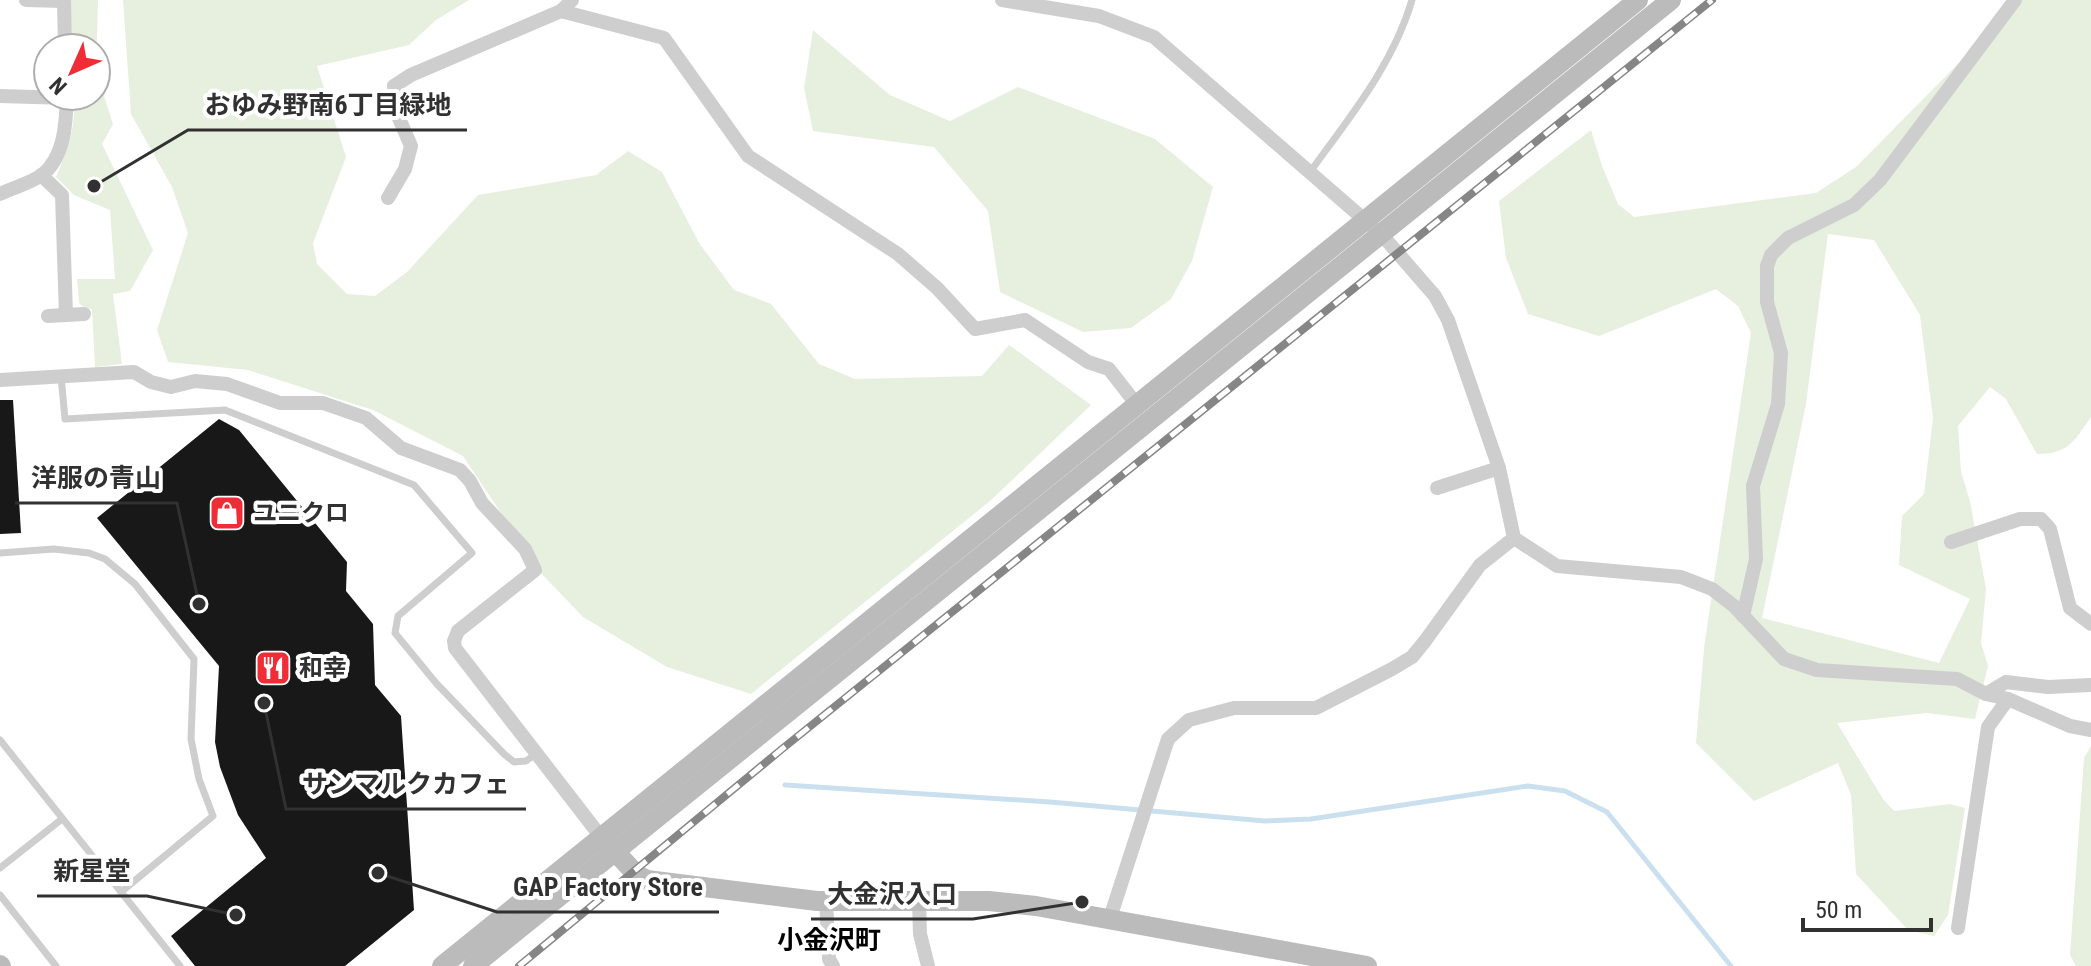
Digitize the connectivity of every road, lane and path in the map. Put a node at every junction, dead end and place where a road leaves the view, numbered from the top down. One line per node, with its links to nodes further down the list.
1 (26, 0): 8 (street)
2 (572, 0): 9 (street)
3 (1002, 0): 14 (street)
4 (1412, 0): 14 (lane)
5 (1638, 0): 18 (street)
6 (1671, 0): 19 (street)
7 (2015, 0): 31 (street)
8 (64, 1): 10 (street)
9 (561, 11): 17 (street); 25 (street)
10 (65, 32)
11 (0, 96): 12 (street)
12 (32, 96)
13 (66, 112): 15 (street)
14 (1310, 172): 18 (street)
15 (41, 175): 16 (street); 21 (street)
16 (0, 194)
17 (388, 198)
18 (1366, 220): 19 (street); 25 (street)
19 (1382, 235): 26 (street); 40 (street)
20 (84, 314): 21 (street)
21 (66, 315): 22 (street)
22 (48, 316)
23 (61, 376): 24 (street); 38 (street); 38 (lane)
24 (0, 380)
25 (1137, 405): 40 (street)
26 (1499, 468): 27 (street); 28 (street)
27 (1437, 488)
28 (1514, 538): 31 (street); 46 (street)
29 (1951, 542): 32 (street)
30 (0, 553): 42 (lane)
31 (1743, 616): 34 (street)
32 (2091, 624)
33 (2091, 685): 34 (street)
34 (1986, 694): 35 (street)
35 (2008, 699): 36 (street); 47 (street)
36 (2091, 730)
37 (0, 741): 39 (lane)
38 (537, 753): 40 (street)
39 (62, 819): 41 (lane); 42 (lane)
40 (608, 844): 44 (street); 50 (street); 51 (street)
41 (0, 868)
42 (121, 892): 49 (lane)
43 (0, 895): 48 (lane)
44 (826, 901): 45 (street); 52 (street)
45 (919, 902): 46 (street); 53 (street)
46 (1110, 918): 54 (street)
47 (1958, 928)
48 (56, 966)
49 (180, 966)
50 (442, 966)
51 (473, 966)
52 (833, 966)
53 (928, 966)
54 (1367, 966)

